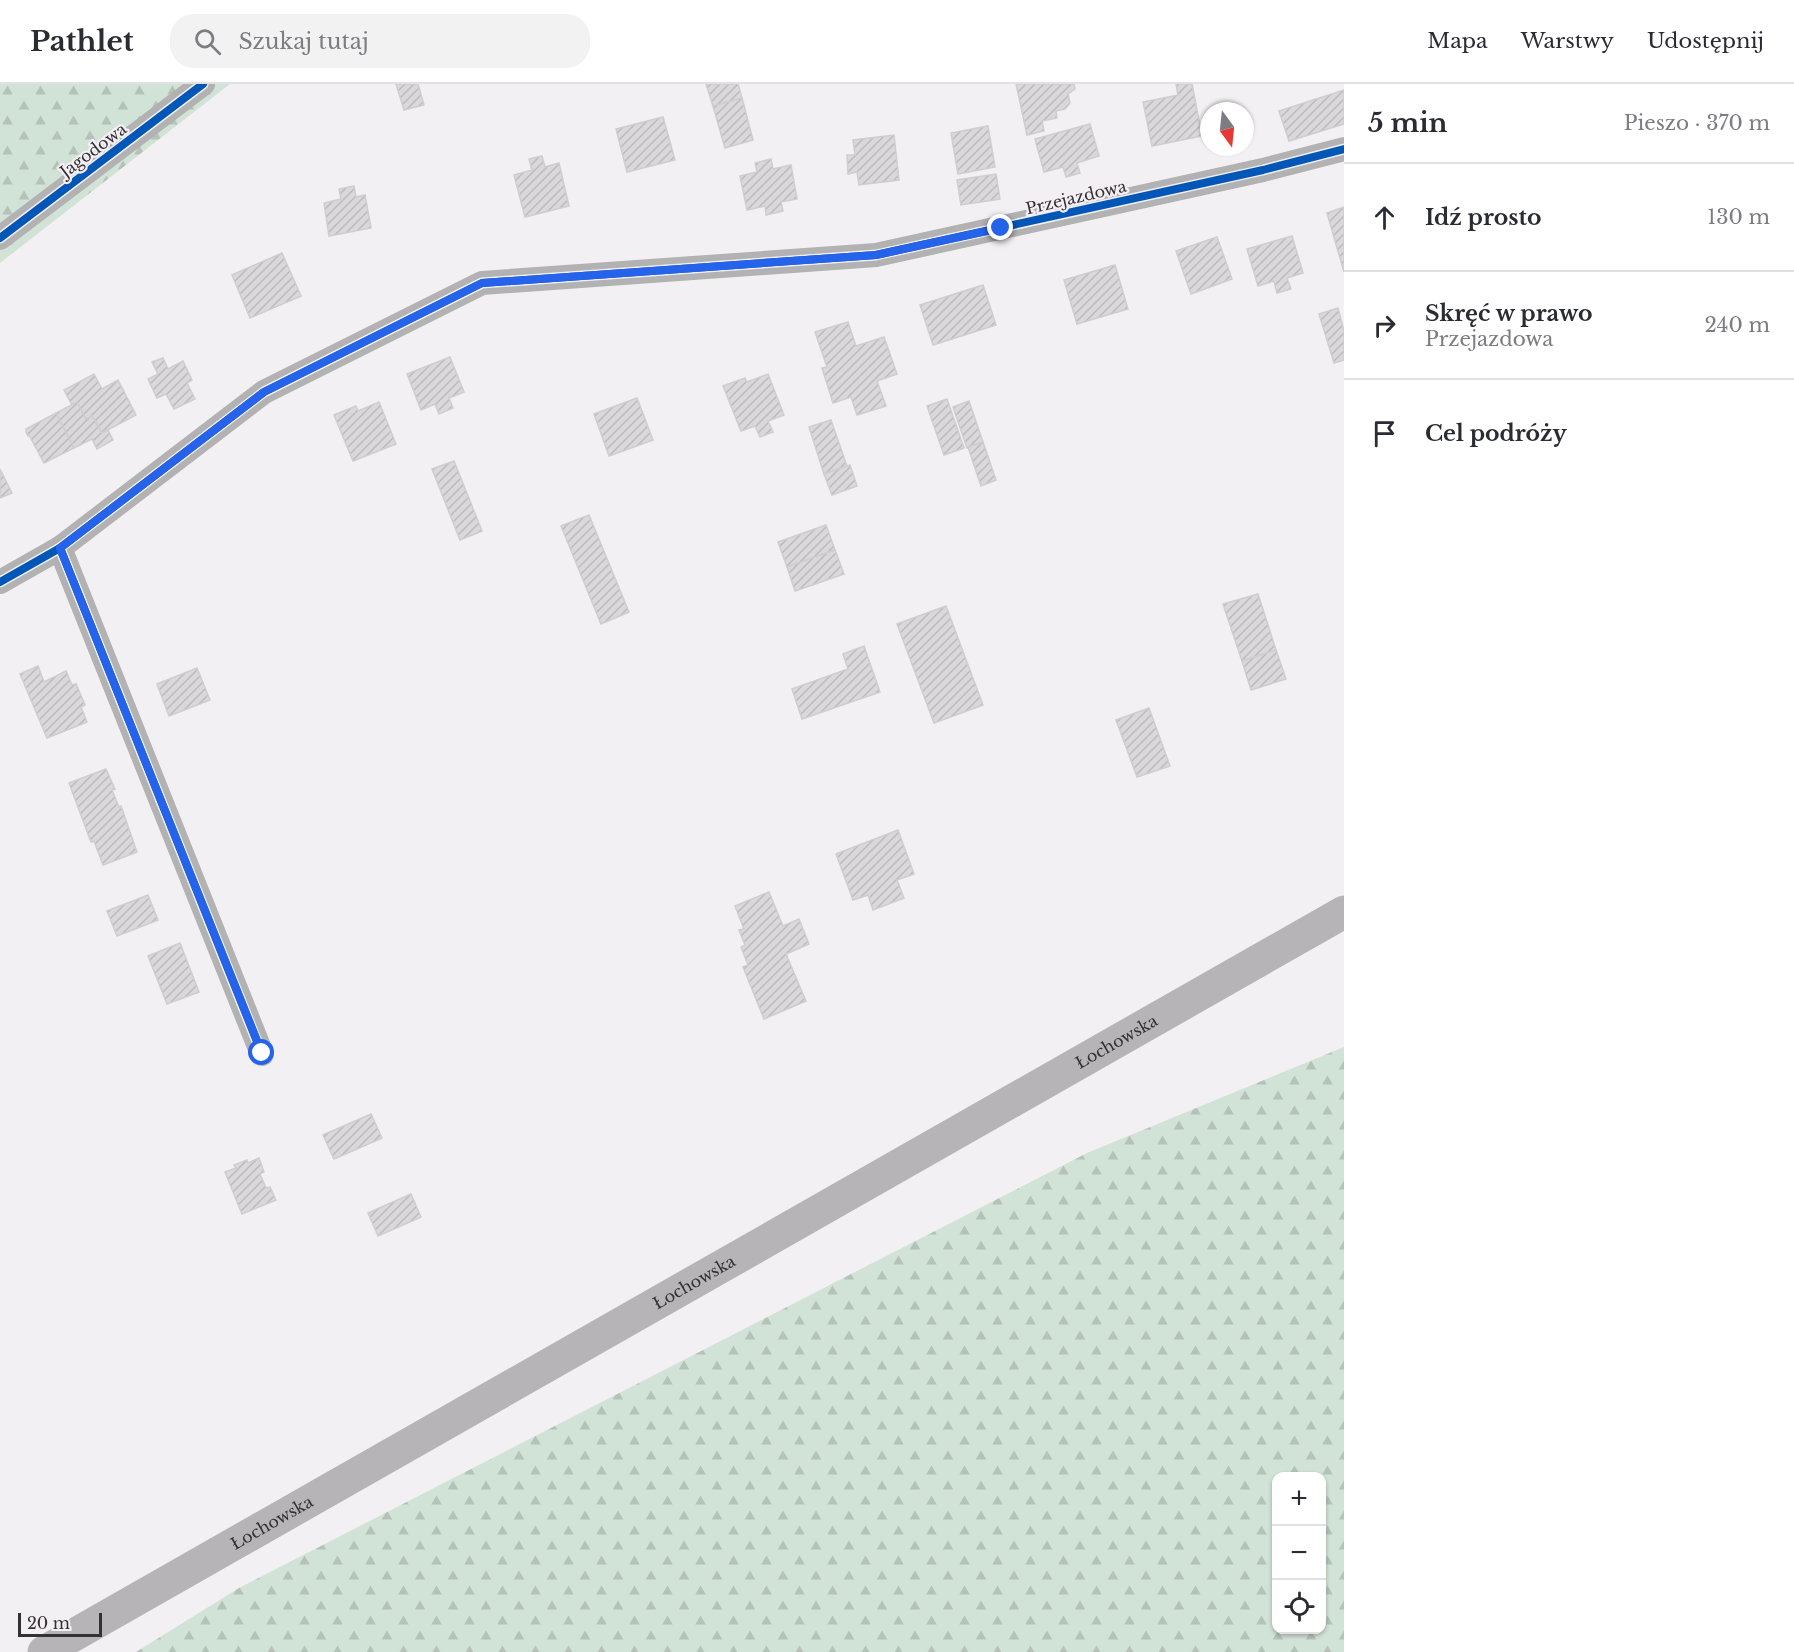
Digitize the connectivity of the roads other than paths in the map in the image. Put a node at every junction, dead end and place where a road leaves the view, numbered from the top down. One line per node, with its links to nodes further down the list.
1 (202, 84): 3 (street, Jagodowa)
2 (1344, 149): 4 (street, Przejazdowa)
3 (0, 238)
4 (60, 548): 5 (street, Przejazdowa); 7 (street)
5 (0, 582)
6 (1344, 912): 8 (main road, Łochowska)
7 (262, 1053)
8 (44, 1652)

